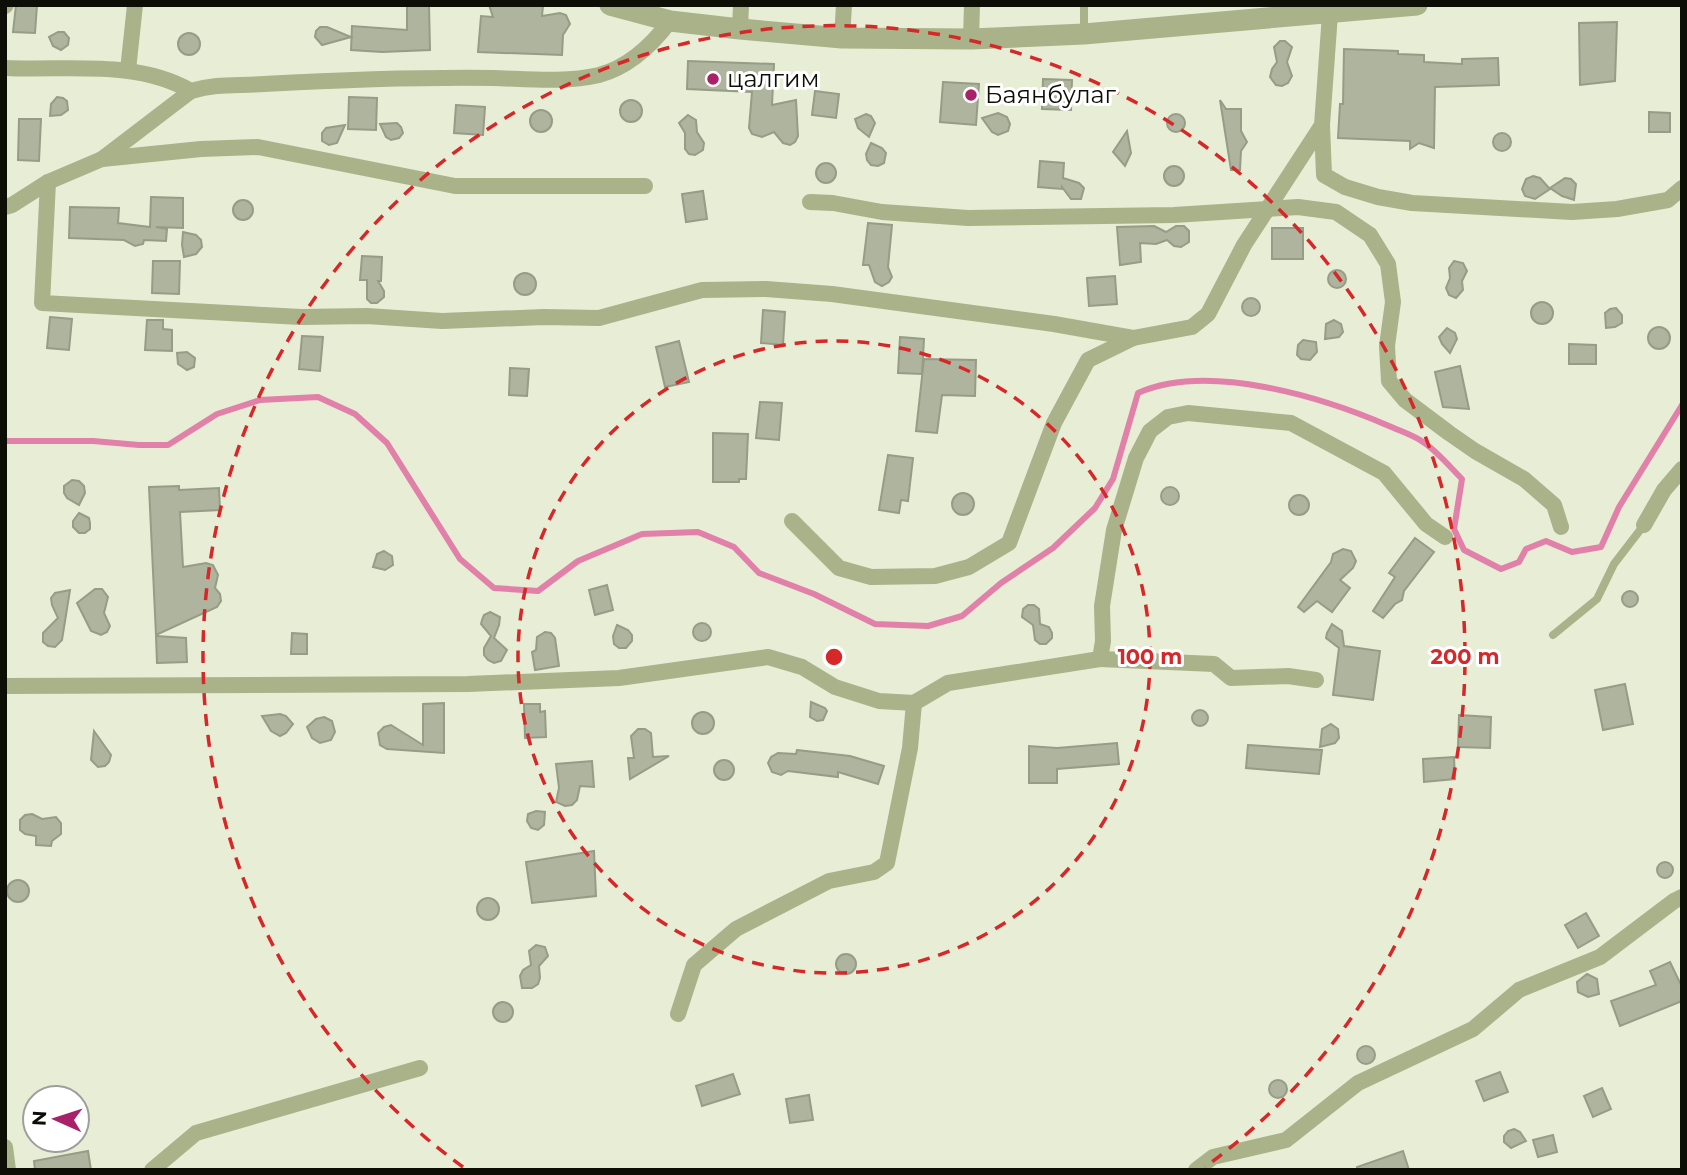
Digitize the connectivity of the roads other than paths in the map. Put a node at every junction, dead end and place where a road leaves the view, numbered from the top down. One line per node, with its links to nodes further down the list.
1 (135, 5): 15 (street)
2 (610, 5): 9 (street)
3 (741, 5): 10 (street)
4 (844, 5): 12 (street)
5 (972, 5): 13 (street)
6 (1084, 5): 11 (lane)
7 (1417, 5): 8 (street)
8 (1330, 14): 11 (street); 17 (street)
9 (670, 21): 10 (street); 16 (street)
10 (740, 29): 12 (street)
11 (1084, 34): 13 (street)
12 (842, 38): 13 (street)
13 (971, 39)
14 (5, 68): 15 (street)
15 (128, 69): 16 (street)
16 (191, 91): 18 (street)
17 (1322, 125): 21 (street); 24 (street)
18 (102, 159): 19 (street); 20 (street)
19 (48, 182): 23 (street); 25 (street)
20 (645, 186)
21 (1682, 188)
22 (810, 202): 24 (street)
23 (5, 206)
24 (1268, 208): 25 (street); 29 (street)
25 (1133, 338): 27 (street)
26 (1682, 468): 28 (street)
27 (792, 521)
28 (1644, 525): 31 (lane)
29 (1561, 527)
30 (1445, 537): 32 (street)
31 (1553, 635)
32 (1100, 659): 33 (street); 35 (street)
33 (1316, 680)
34 (5, 686): 35 (street)
35 (914, 703): 37 (street)
36 (1682, 897): 42 (street)
37 (678, 1014)
38 (420, 1068): 41 (street)
39 (5, 1147): 40 (street)
40 (8, 1170)
41 (152, 1170)
42 (1196, 1170)

